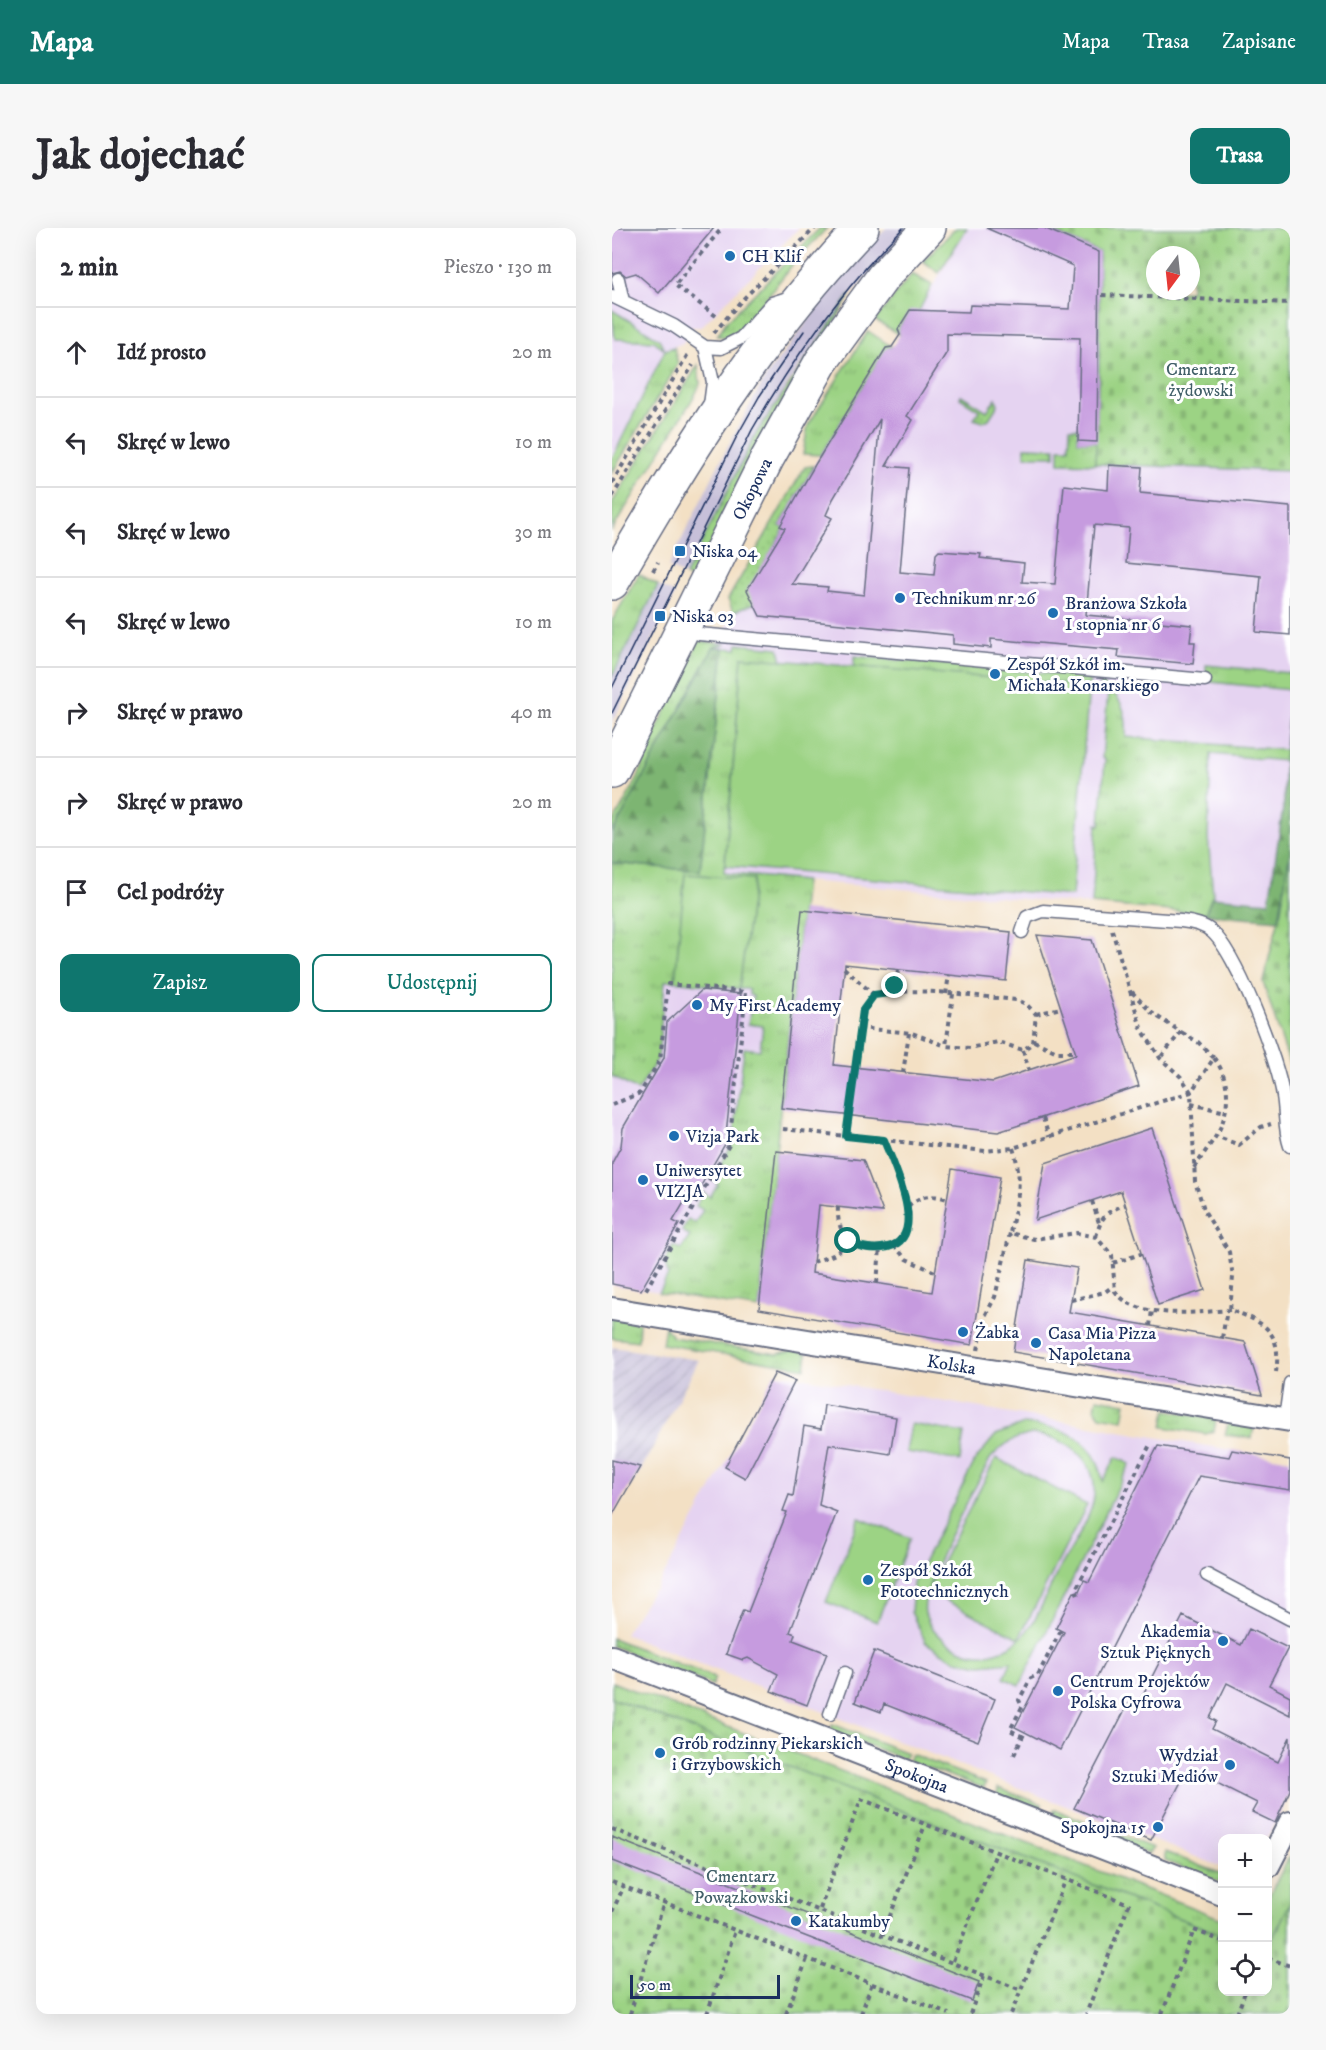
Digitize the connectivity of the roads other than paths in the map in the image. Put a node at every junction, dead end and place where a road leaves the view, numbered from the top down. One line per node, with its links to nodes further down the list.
1 (862, 228): 4 (main road)
2 (929, 228): 9 (main road, Okopowa)
3 (618, 279): 5 (lane)
4 (804, 294): 6 (lane); 7 (main road)
5 (618, 299): 6 (lane)
6 (708, 342): 7 (lane)
7 (707, 423): 8 (main road)
8 (612, 583)
9 (685, 627): 10 (lane); 11 (main road, Okopowa)
10 (1205, 680)
11 (612, 771)
12 (1022, 932): 13 (lane)
13 (1290, 1146)
14 (612, 1309): 16 (street, Kolska)
15 (1290, 1383): 16 (lane)
16 (1287, 1420)
17 (1207, 1575): 18 (lane)
18 (1290, 1619)
19 (612, 1657): 24 (street, Spokojna)
20 (845, 1673): 21 (lane)
21 (830, 1714)
22 (1290, 1823): 23 (street)
23 (1272, 1858)
24 (1218, 1892)

